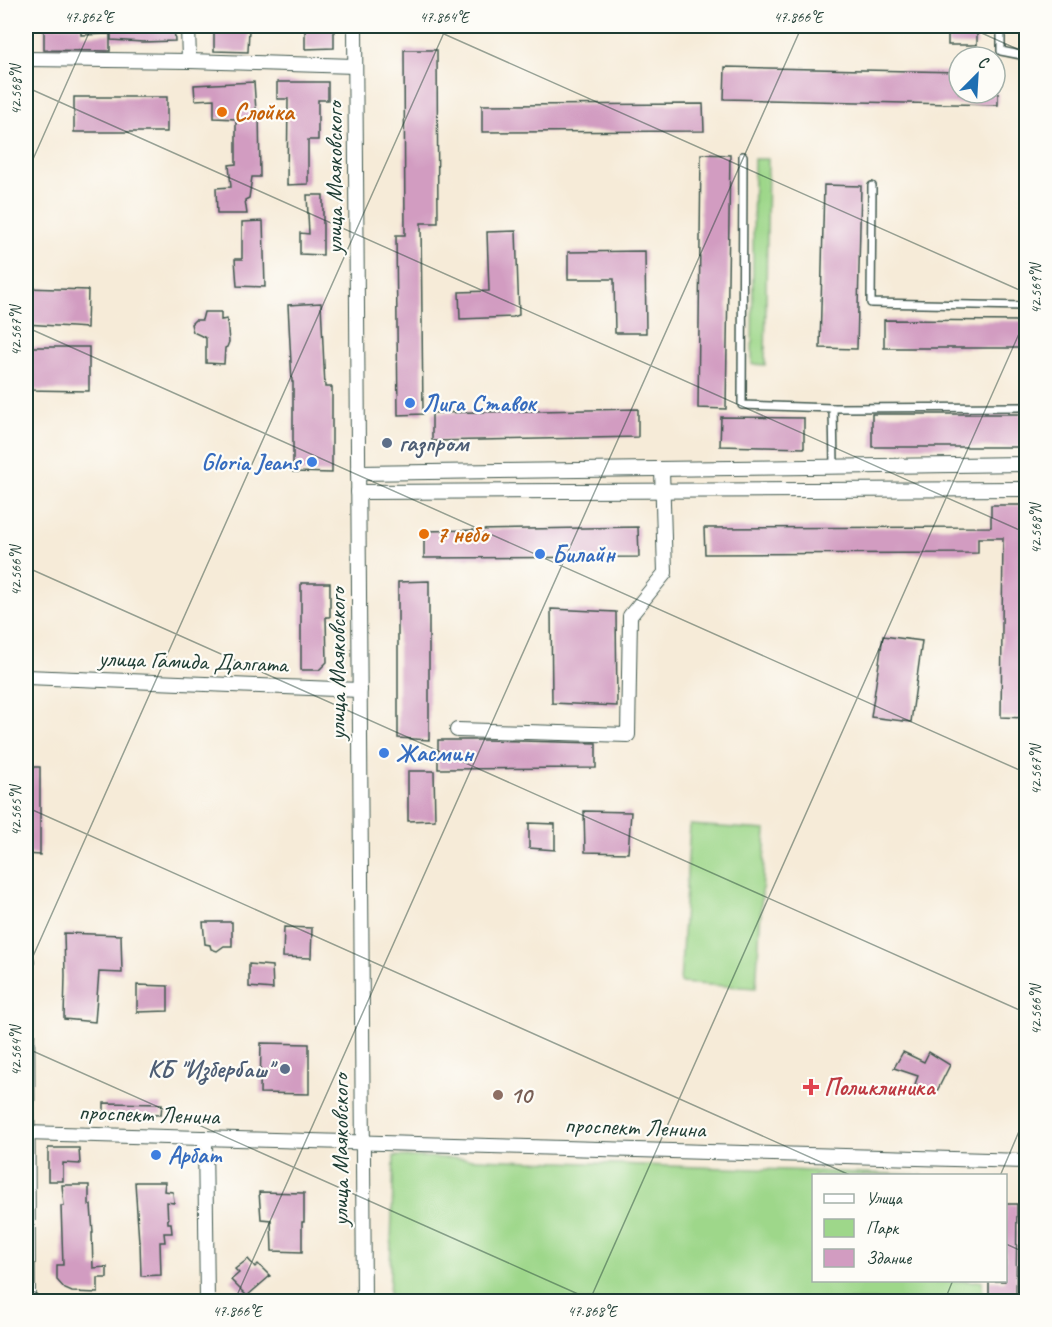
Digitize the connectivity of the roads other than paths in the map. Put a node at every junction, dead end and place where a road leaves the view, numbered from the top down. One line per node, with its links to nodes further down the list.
1 (188, 26): 6 (street)
2 (355, 26): 7 (street, улица Маяковского)
3 (1001, 26): 4 (lane)
4 (1026, 56)
5 (26, 59): 6 (street)
6 (189, 61): 7 (street)
7 (356, 66): 16 (street, улица Маяковского)
8 (743, 156): 12 (lane)
9 (872, 186): 10 (lane)
10 (1026, 306)
11 (1026, 407): 12 (lane)
12 (833, 408): 14 (lane)
13 (1026, 464): 14 (street)
14 (834, 466): 15 (street); 18 (street)
15 (662, 469): 16 (street); 19 (street)
16 (358, 473): 20 (street, улица Маяковского)
17 (1026, 489): 18 (street)
18 (835, 490): 19 (street)
19 (662, 491): 20 (street); 23 (street)
20 (358, 492): 22 (street, улица Маяковского)
21 (26, 677): 22 (street, улица Гамида Далгата)
22 (360, 690): 27 (street, улица Маяковского)
23 (457, 730)
24 (27, 961): 25 (street)
25 (26, 1133): 26 (street, проспект Ленина); 29 (street)
26 (205, 1138): 27 (street, проспект Ленина); 31 (street)
27 (363, 1142): 28 (street, проспект Ленина); 32 (street, улица Маяковского)
28 (1026, 1161)
29 (27, 1285): 30 (street)
30 (28, 1302)
31 (207, 1302)
32 (364, 1302)

